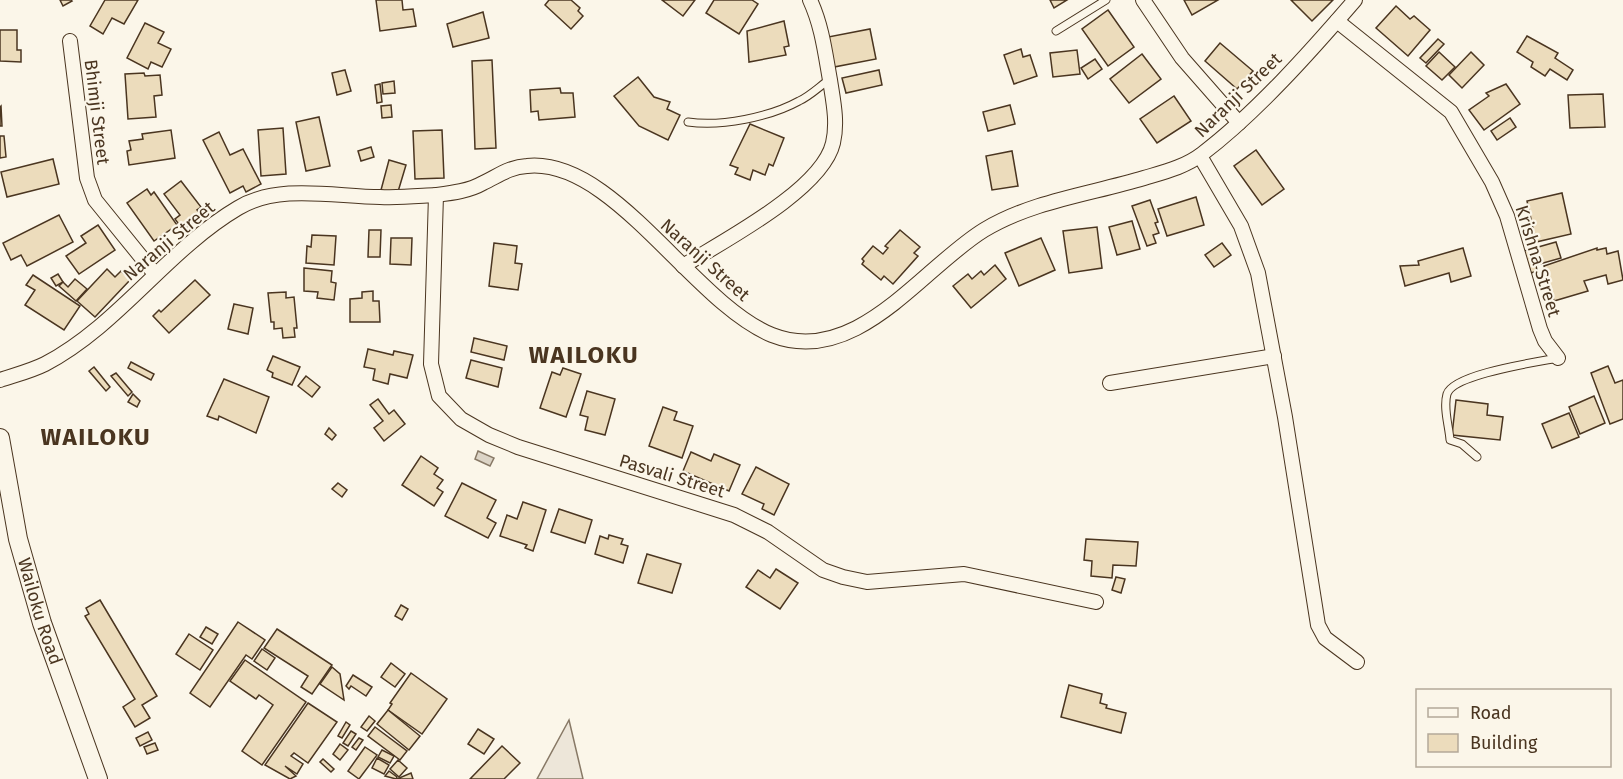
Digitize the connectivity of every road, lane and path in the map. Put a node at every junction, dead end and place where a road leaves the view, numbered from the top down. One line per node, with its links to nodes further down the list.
1 (810, 0): 8 (street)
2 (1106, 0): 6 (lane)
3 (1143, 0): 10 (street)
4 (1355, 0): 5 (street, Naranji Street)
5 (1337, 21): 10 (street, Naranji Street); 16 (street, Krishna Street)
6 (1056, 31)
7 (70, 40): 14 (street, Bhimji Street)
8 (830, 79): 9 (lane); 13 (street)
9 (688, 122)
10 (1239, 123): 11 (street, Naranji Street)
11 (1200, 156): 13 (street, Naranji Street); 15 (street)
12 (436, 195): 13 (street, Naranji Street); 14 (street, Naranji Street); 21 (street, Pasvali Street)
13 (683, 266)
14 (155, 274): 17 (street, Naranji Street)
15 (1274, 356): 18 (street); 22 (street)
16 (1558, 358): 20 (lane)
17 (0, 380)
18 (1110, 383)
19 (0, 438): 23 (street, Wailoku Road)
20 (1477, 457)
21 (1096, 602)
22 (1357, 662)
23 (98, 779)

